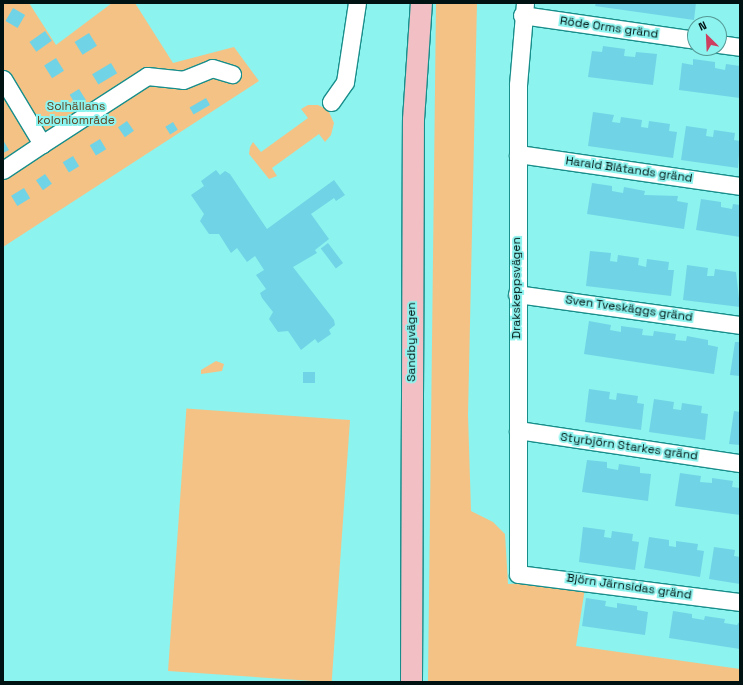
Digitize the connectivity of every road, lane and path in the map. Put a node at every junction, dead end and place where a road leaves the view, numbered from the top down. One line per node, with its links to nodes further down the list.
1 (357, 3): 9 (street)
2 (420, 3): 20 (main road, Sandbyvägen)
3 (524, 9): 4 (street, Röde Orms gränd); 11 (street, Drakskeppsvägen)
4 (687, 39)
5 (727, 45): 6 (street)
6 (740, 46)
7 (232, 74): 10 (street)
8 (3, 79): 10 (street)
9 (331, 102)
10 (42, 144): 12 (street)
11 (518, 154): 13 (street, Harald Blåtands gränd); 14 (street, Drakskeppsvägen)
12 (3, 170)
13 (740, 186)
14 (517, 294): 15 (street, Sven Tveskäggs gränd); 16 (street, Drakskeppsvägen)
15 (740, 325)
16 (518, 430): 17 (street, Styrbjörn Starkes gränd); 18 (street, Drakskeppsvägen)
17 (740, 463)
18 (518, 574): 19 (street, Björn Järnsidas gränd)
19 (740, 602)
20 (411, 682)

